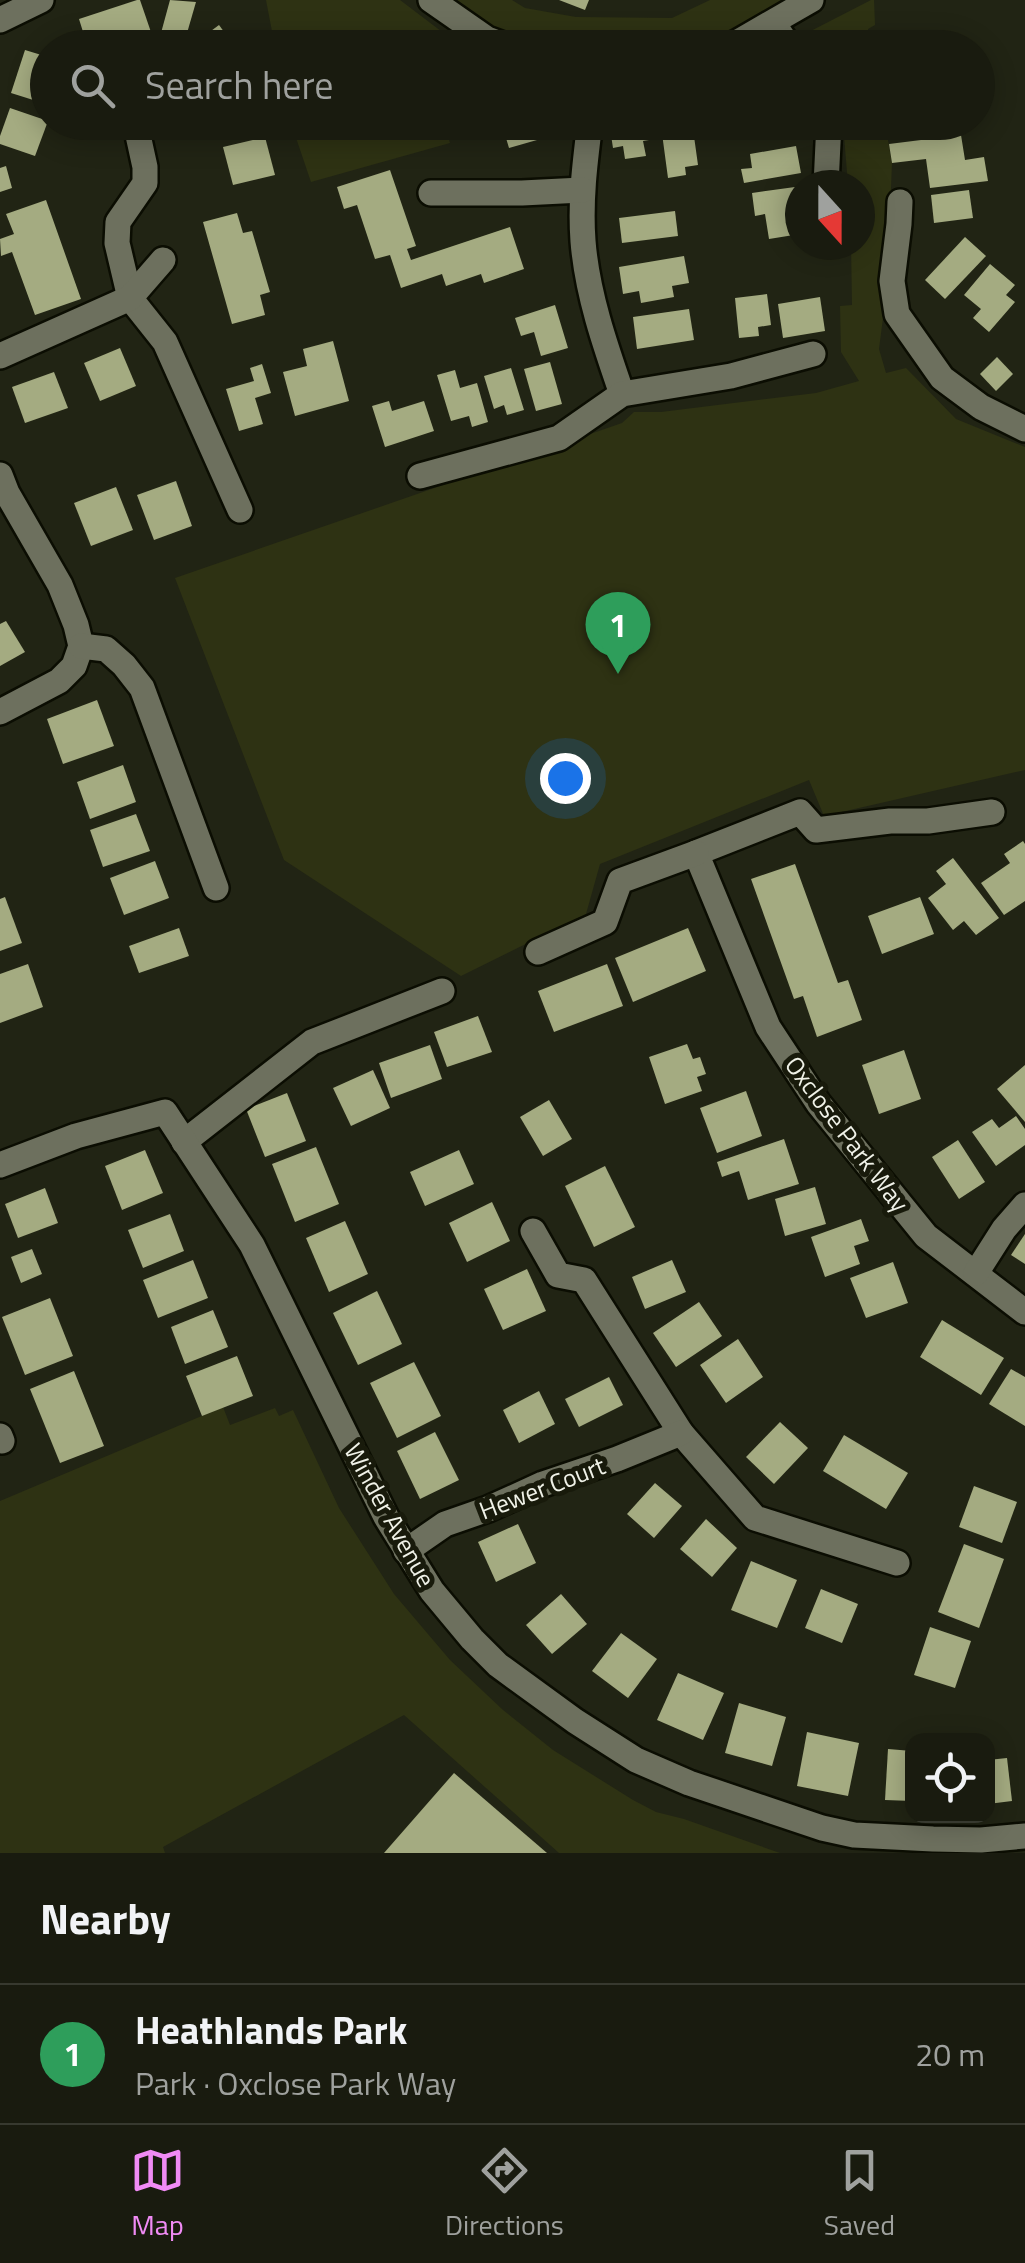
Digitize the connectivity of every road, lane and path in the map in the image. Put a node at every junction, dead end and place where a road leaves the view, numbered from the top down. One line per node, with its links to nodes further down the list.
1 (41, 0): 4 (street)
2 (431, 0): 6 (street)
3 (811, 0): 5 (street)
4 (0, 20)
5 (773, 23): 7 (street); 8 (street)
6 (474, 30)
7 (759, 30)
8 (778, 30)
9 (139, 140): 17 (street)
10 (588, 140): 13 (street)
11 (828, 140): 12 (street)
12 (827, 170)
13 (582, 190): 14 (street); 20 (street)
14 (431, 193)
15 (900, 202): 21 (street)
16 (164, 260): 17 (street)
17 (130, 298): 19 (street); 24 (street)
18 (813, 354): 20 (street)
19 (0, 356)
20 (622, 394): 23 (street)
21 (1025, 429)
22 (0, 475): 25 (street)
23 (420, 476)
24 (240, 510)
25 (81, 646): 26 (street); 29 (street)
26 (0, 712)
27 (992, 812): 28 (street)
28 (696, 853): 30 (street); 36 (street, Oxclose Park Way)
29 (216, 888)
30 (538, 952)
31 (442, 990): 32 (street)
32 (184, 1142): 33 (street, Winder Avenue); 39 (street, Winder Avenue)
33 (2, 1159)
34 (1025, 1205): 36 (street)
35 (533, 1231): 38 (street)
36 (976, 1273): 37 (street, Oxclose Park Way)
37 (1025, 1312)
38 (681, 1432): 39 (street, Hewer Court); 40 (street)
39 (406, 1550): 41 (street, Winder Avenue)
40 (897, 1563)
41 (1025, 1836)

